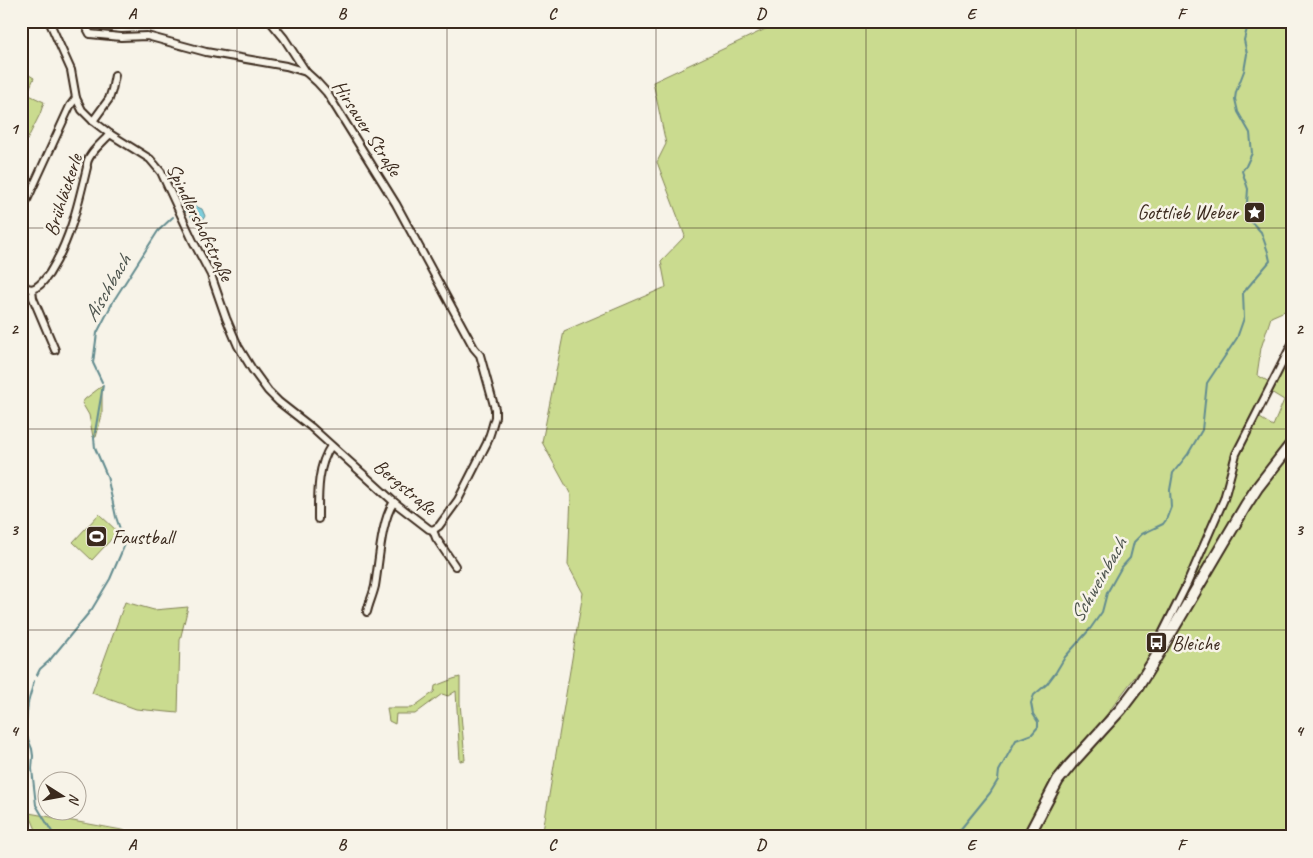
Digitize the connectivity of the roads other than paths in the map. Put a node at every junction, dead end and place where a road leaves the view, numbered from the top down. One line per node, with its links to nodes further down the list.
1 (49, 21): 8 (street, Spindlershofstraße)
2 (83, 21): 5 (street, Hirsauer Straße)
3 (270, 21): 4 (street)
4 (295, 56): 5 (street); 6 (street)
5 (286, 66): 6 (street, Hirsauer Straße)
6 (306, 72): 17 (street, Hirsauer Straße)
7 (114, 75): 9 (street)
8 (76, 98): 9 (street, Spindlershofstraße); 11 (street)
9 (93, 121): 10 (street, Spindlershofstraße)
10 (110, 134): 13 (street, Brühläckerle); 16 (street, Spindlershofstraße)
11 (21, 213)
12 (21, 282): 13 (street)
13 (32, 289): 15 (street)
14 (1292, 344): 25 (street)
15 (55, 350)
16 (279, 402): 19 (street, Bergstraße)
17 (495, 417): 22 (street, Bergstraße)
18 (1292, 443): 25 (main road)
19 (330, 446): 20 (street, Bergstraße); 21 (street)
20 (394, 502): 22 (street, Bergstraße); 24 (street)
21 (318, 519)
22 (432, 530): 23 (street)
23 (455, 566)
24 (366, 612)
25 (1163, 646): 26 (main road)
26 (1028, 837)

